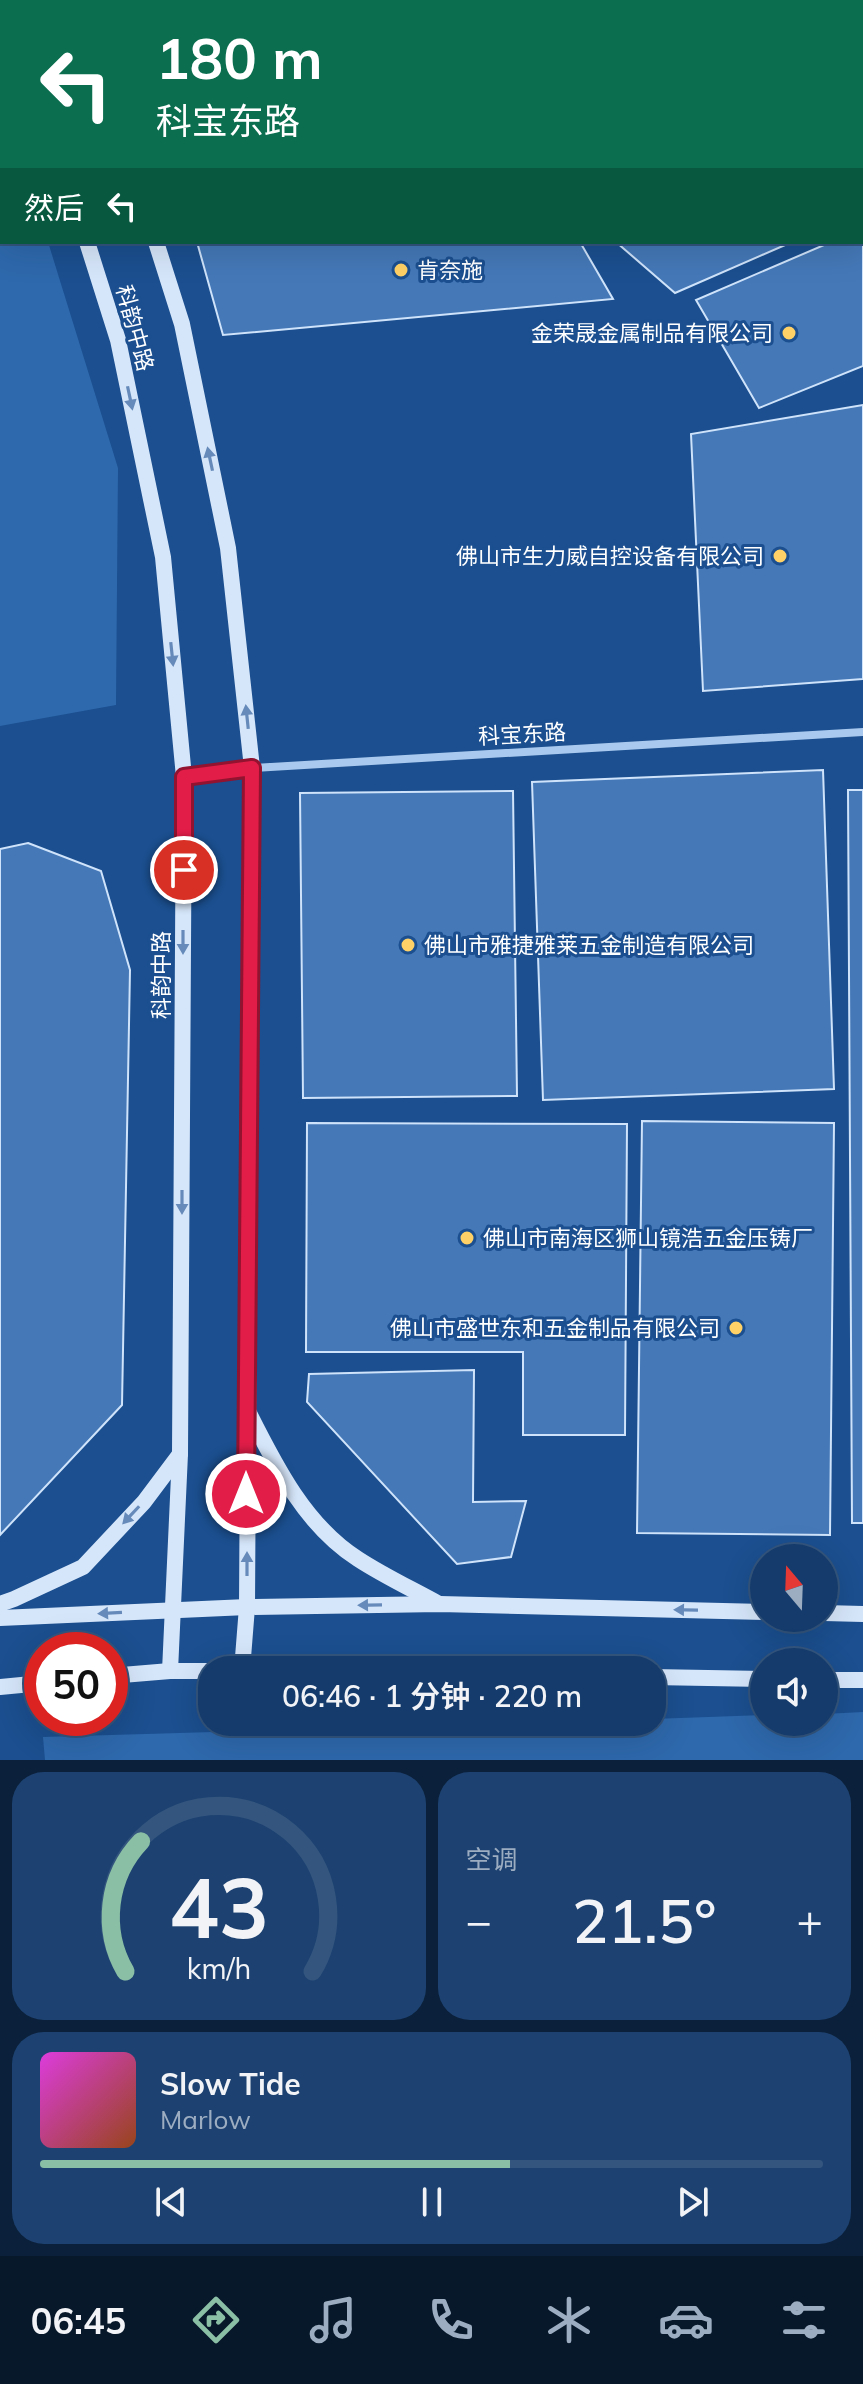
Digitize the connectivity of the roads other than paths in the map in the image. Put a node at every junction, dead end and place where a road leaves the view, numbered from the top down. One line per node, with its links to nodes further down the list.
1 (88, 244): 5 (main road, 科韵中路, one-way to 5)
2 (157, 244): 4 (main road, one-way to 2)
3 (863, 732): 4 (street, 科宝东路)
4 (252, 768): 5 (street, 科宝东路); 6 (main road)
5 (184, 777): 7 (main road, 科韵中路, one-way to 7)
6 (246, 1409): 9 (main road); 10 (main road, one-way to 6)
7 (180, 1454): 8 (main road, one-way to 8); 11 (main road, 科韵中路)
8 (0, 1604)
9 (440, 1604): 10 (main road, one-way to 10); 12 (main road, one-way to 9)
10 (247, 1607): 11 (main road); 16 (main road)
11 (172, 1610): 15 (main road, one-way to 15); 17 (main road, 科韵中路)
12 (750, 1612)
13 (838, 1613): 14 (main road)
14 (863, 1614)
15 (0, 1618)
16 (243, 1656)
17 (170, 1671): 18 (main road); 19 (main road)
18 (198, 1671)
19 (128, 1674)
20 (666, 1677): 21 (main road)
21 (750, 1679)
22 (838, 1680): 23 (main road)
23 (863, 1680)
24 (24, 1685): 25 (main road)
25 (0, 1687)

